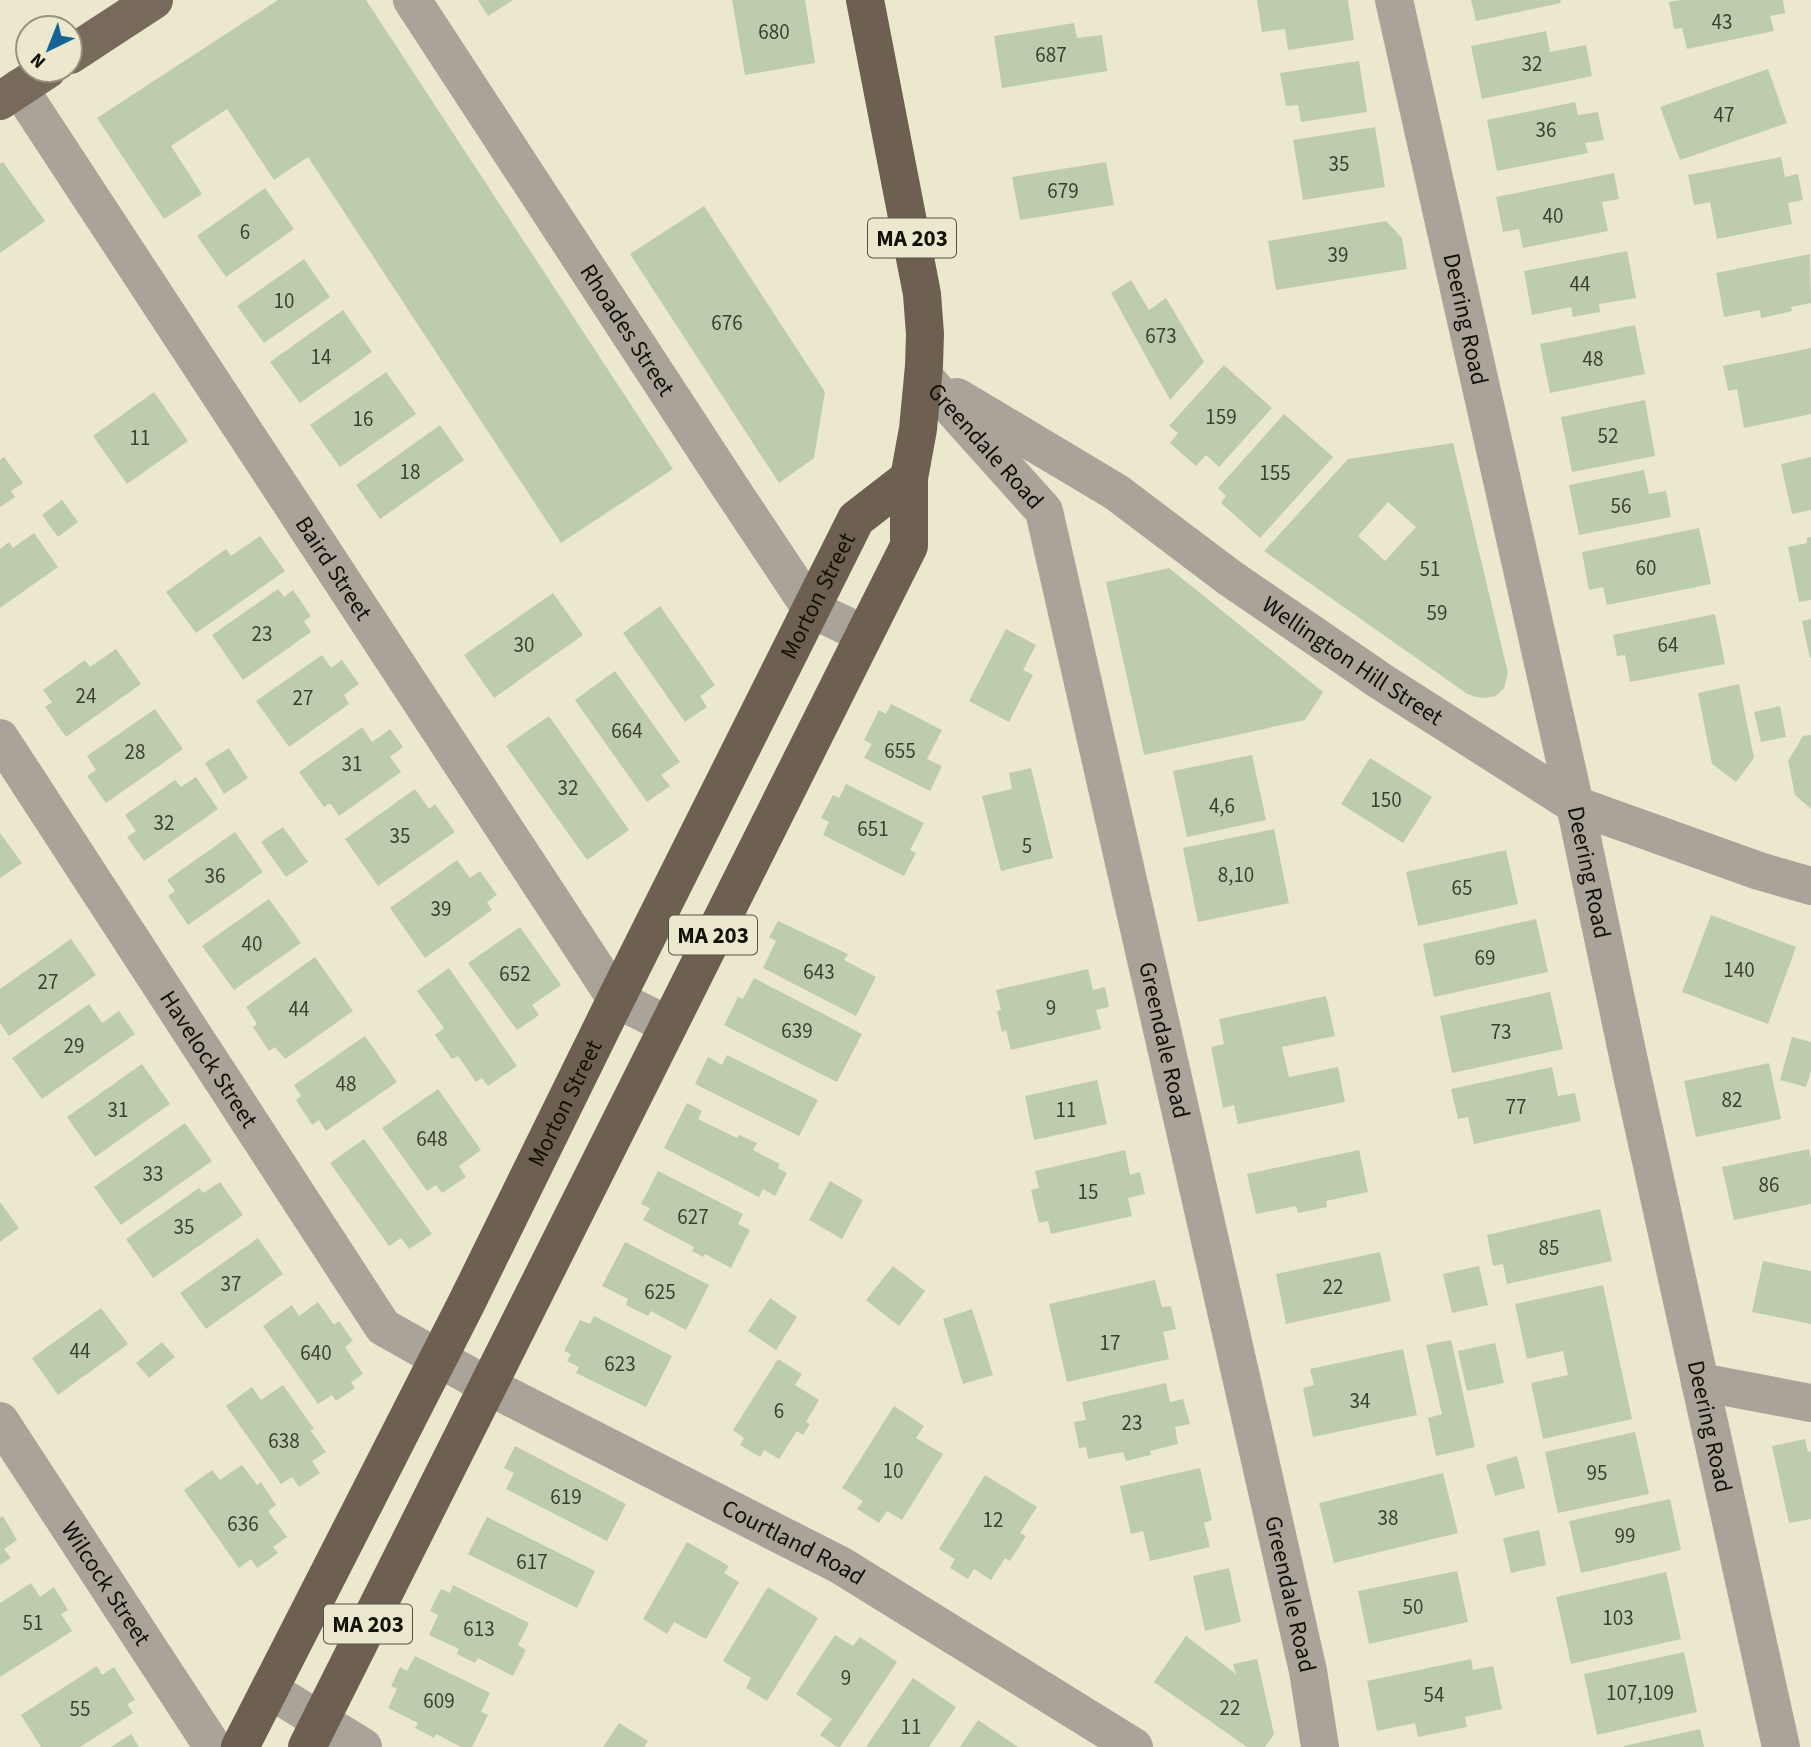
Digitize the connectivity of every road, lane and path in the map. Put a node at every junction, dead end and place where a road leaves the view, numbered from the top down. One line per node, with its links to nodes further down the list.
1 (154, 0): 5 (main road)
2 (412, 0): 9 (street, Rhoades Street)
3 (865, 0): 7 (highway, MA 203)
4 (1394, 0): 12 (street, Deering Road)
5 (84, 46)
6 (17, 85): 14 (street, Baird Street)
7 (923, 376): 8 (highway, MA 203); 12 (street, Wellington Hill Street); 27 (street, Greendale Road)
8 (909, 478): 9 (highway, Morton Street / MA 203); 10 (highway, MA 203)
9 (811, 609): 10 (street); 14 (highway, Morton Street / MA 203)
10 (864, 634): 15 (highway, MA 203)
11 (0, 738): 16 (street, Havelock Street)
12 (1575, 805): 13 (street, Wellington Hill Street); 17 (street, Deering Road)
13 (1811, 886)
14 (616, 999): 15 (street); 16 (highway, Morton Street / MA 203)
15 (668, 1025): 18 (highway, MA 203)
16 (438, 1359): 18 (street, Courtland Road); 21 (highway, Morton Street / MA 203)
17 (1700, 1382): 19 (street); 28 (street, Deering Road)
18 (488, 1386): 22 (highway, MA 203); 26 (street, Courtland Road)
19 (1811, 1403)
20 (0, 1422): 23 (street, Wilcock Street)
21 (270, 1690): 22 (street); 24 (highway, Morton Street / MA 203)
22 (313, 1734): 25 (street)
23 (214, 1747)
24 (240, 1747)
25 (363, 1747)
26 (1134, 1747)
27 (1320, 1747)
28 (1781, 1747)

